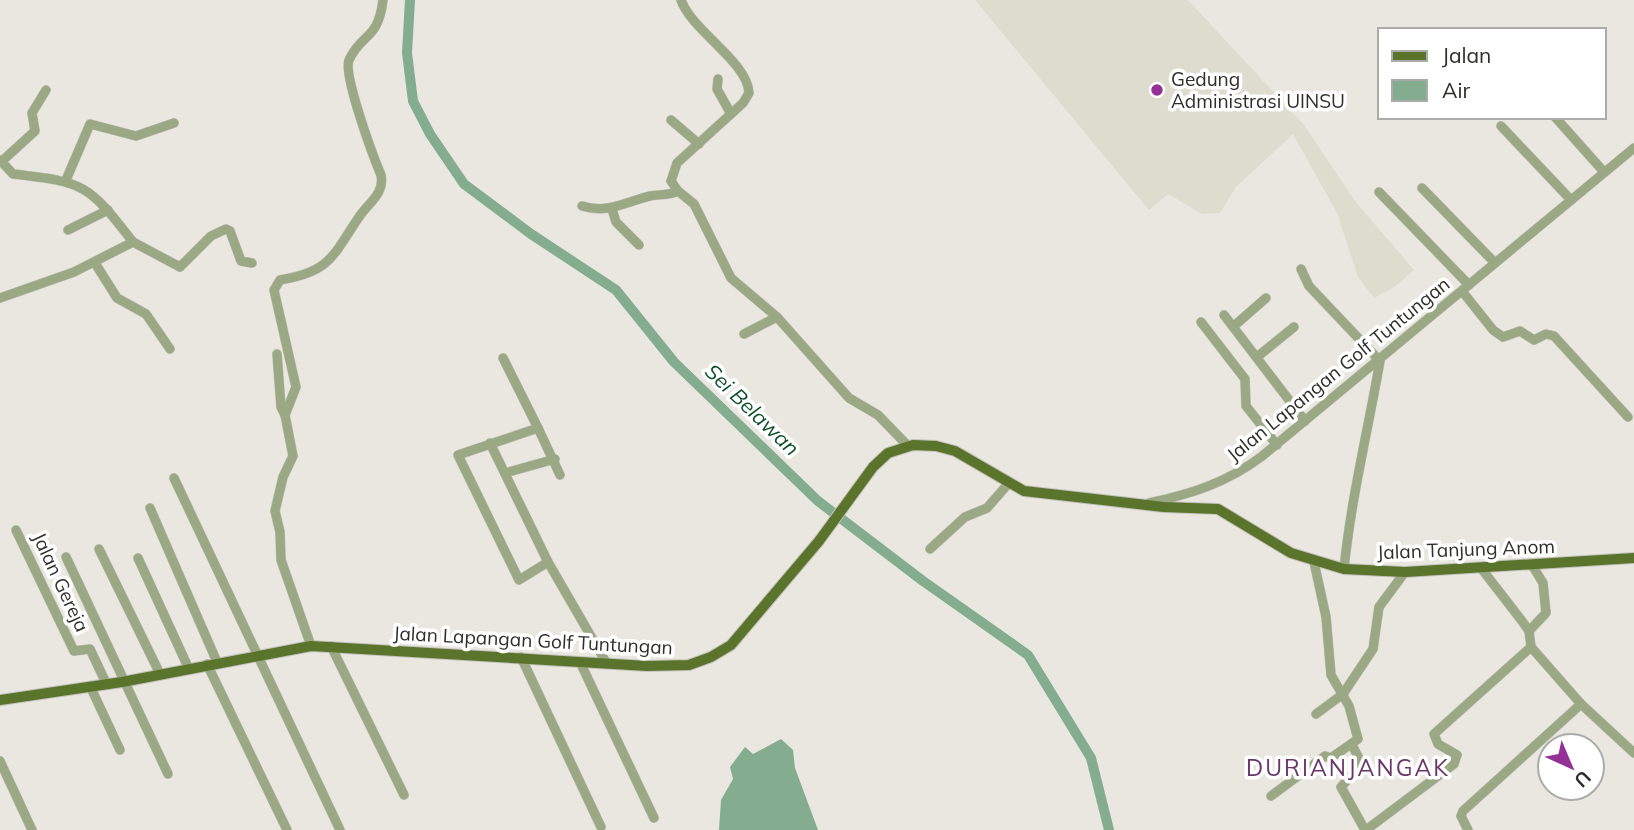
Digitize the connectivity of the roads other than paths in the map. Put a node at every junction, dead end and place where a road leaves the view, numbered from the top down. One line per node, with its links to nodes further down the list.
1 (383, 0): 43 (street)
2 (681, 0): 5 (street)
3 (718, 79): 5 (street)
4 (46, 90): 12 (street)
5 (731, 114): 10 (street)
6 (1557, 119): 13 (street)
7 (671, 120): 10 (street)
8 (174, 123): 14 (street)
9 (1501, 125): 18 (street)
10 (699, 144): 16 (street)
11 (1634, 148): 13 (street, Jalan Lapangan Golf Tuntungan)
12 (1, 161): 14 (street)
13 (1604, 172): 18 (street, Jalan Lapangan Golf Tuntungan)
14 (66, 180): 21 (street)
15 (1422, 188): 27 (street)
16 (678, 191): 20 (street); 33 (street)
17 (1379, 192): 29 (street)
18 (1571, 200): 27 (street, Jalan Lapangan Golf Tuntungan)
19 (582, 206): 20 (street)
20 (612, 209): 24 (street)
21 (108, 210): 22 (street); 23 (street)
22 (68, 230)
23 (133, 242): 25 (street); 26 (street)
24 (639, 245)
25 (95, 263): 30 (street); 38 (street)
26 (252, 263)
27 (1495, 263): 29 (street, Jalan Lapangan Golf Tuntungan)
28 (1301, 269): 42 (street)
29 (1465, 288): 42 (street, Jalan Lapangan Golf Tuntungan); 44 (street)
30 (0, 298)
31 (1266, 298): 35 (street)
32 (1224, 314): 35 (street)
33 (777, 317): 37 (street); 49 (street)
34 (1201, 322): 48 (street)
35 (1234, 326): 40 (street)
36 (1294, 327): 40 (street)
37 (744, 334)
38 (170, 349)
39 (277, 355): 43 (street)
40 (1256, 357): 45 (street)
41 (503, 358): 46 (street)
42 (1380, 361): 45 (street, Jalan Lapangan Golf Tuntungan); 67 (street)
43 (285, 415): 70 (street)
44 (1628, 417)
45 (1305, 421): 48 (street, Jalan Lapangan Golf Tuntungan)
46 (538, 428): 47 (street); 50 (street)
47 (489, 443): 51 (street); 63 (street)
48 (1277, 445): 55 (street, Jalan Lapangan Golf Tuntungan)
49 (908, 446): 54 (main road, Jalan Lapangan Golf Tuntungan); 77 (main road, Jalan Lapangan Golf Tuntungan)
50 (555, 459): 51 (street); 52 (street)
51 (505, 473): 63 (street)
52 (560, 475)
53 (174, 478): 73 (street)
54 (1008, 484): 55 (main road, Jalan Lapangan Golf Tuntungan); 59 (street)
55 (1146, 504): 64 (main road, Jalan Tanjung Anom)
56 (150, 508): 76 (street)
57 (16, 530): 81 (street, Jalan Gereja)
58 (99, 549): 79 (street)
59 (930, 550)
60 (66, 557): 80 (street)
61 (138, 558): 78 (street)
62 (1634, 558): 65 (main road, Jalan Tanjung Anom)
63 (548, 562): 77 (street)
64 (1314, 562): 67 (main road, Jalan Tanjung Anom); 83 (street)
65 (1532, 565): 66 (main road, Jalan Tanjung Anom); 69 (street)
66 (1480, 568): 68 (main road, Jalan Tanjung Anom); 69 (street)
67 (1344, 569): 68 (main road, Jalan Tanjung Anom)
68 (1405, 572): 83 (street)
69 (1529, 631): 72 (street)
70 (311, 646): 71 (main road, Jalan Lapangan Golf Tuntungan); 73 (main road, Jalan Lapangan Golf Tuntungan)
71 (331, 646): 74 (main road, Jalan Lapangan Golf Tuntungan); 92 (street)
72 (1531, 647): 85 (street); 99 (street)
73 (258, 655): 76 (main road, Jalan Lapangan Golf Tuntungan); 98 (street)
74 (521, 657): 75 (main road, Jalan Lapangan Golf Tuntungan); 95 (street)
75 (580, 662): 77 (main road, Jalan Lapangan Golf Tuntungan); 94 (street)
76 (212, 663): 78 (main road, Jalan Lapangan Golf Tuntungan); 97 (street)
77 (607, 664)
78 (187, 667): 79 (main road, Jalan Lapangan Golf Tuntungan)
79 (160, 674): 80 (main road, Jalan Lapangan Golf Tuntungan)
80 (122, 682): 81 (main road, Jalan Lapangan Golf Tuntungan); 91 (street)
81 (106, 683): 82 (main road, Jalan Lapangan Golf Tuntungan)
82 (90, 686): 84 (main road, Jalan Lapangan Golf Tuntungan); 88 (street)
83 (1343, 694): 86 (street); 87 (street)
84 (0, 700)
85 (1581, 704): 89 (street); 100 (street)
86 (1316, 714)
87 (1352, 745): 93 (street); 99 (street)
88 (120, 750)
89 (1634, 753)
90 (0, 761): 96 (street)
91 (168, 774)
92 (404, 795)
93 (1271, 796)
94 (654, 818)
95 (601, 827)
96 (32, 830)
97 (287, 830)
98 (340, 830)
99 (1365, 830)
100 (1468, 830)

